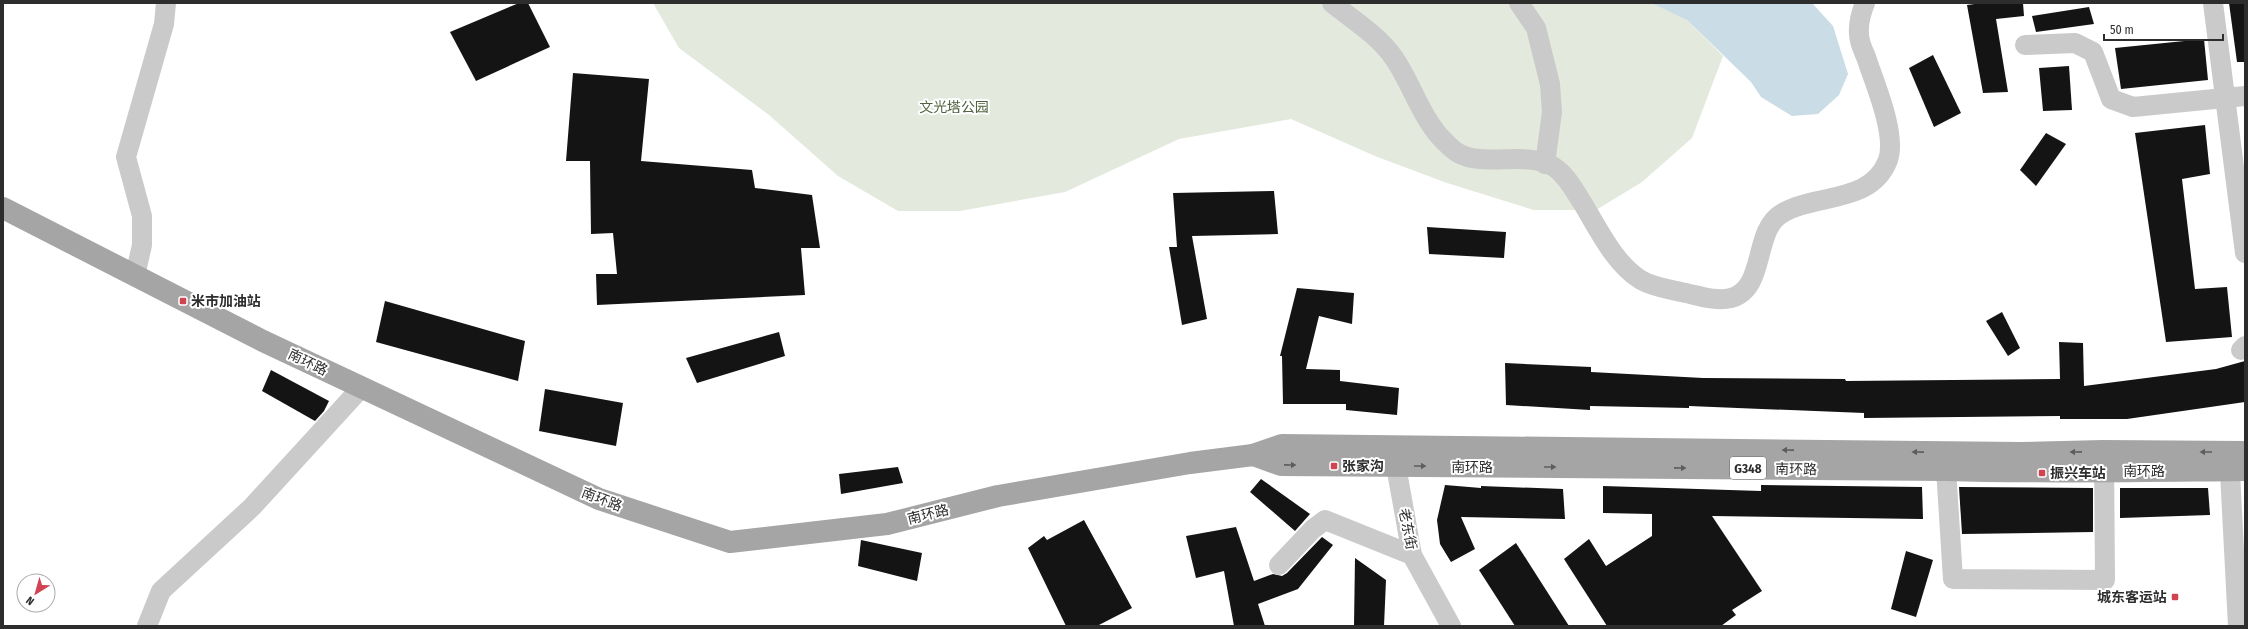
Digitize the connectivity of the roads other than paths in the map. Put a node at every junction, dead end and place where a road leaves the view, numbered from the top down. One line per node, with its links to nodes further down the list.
1 (166, 3): 11 (street)
2 (1332, 3): 8 (street)
3 (1520, 3): 8 (street)
4 (1865, 3): 8 (street)
5 (2213, 3): 7 (street)
6 (2025, 45): 7 (street)
7 (2236, 97): 10 (street)
8 (1545, 164)
9 (3, 208): 11 (main road, 南环路 / G348)
10 (2245, 253)
11 (136, 276): 12 (main road, 南环路 / G348)
12 (361, 388): 13 (main road, 南环路 / G348); 19 (street)
13 (1396, 457): 14 (main road, 南环路 / G348); 17 (street, 老东街)
14 (1945, 461): 15 (main road, 南环路 / G348); 15 (street)
15 (2104, 461): 16 (main road, 南环路 / G348)
16 (2237, 461): 21 (street)
17 (1412, 555): 18 (street); 20 (street, 老东街)
18 (1279, 565)
19 (147, 626)
20 (1451, 626)
21 (2238, 626)

